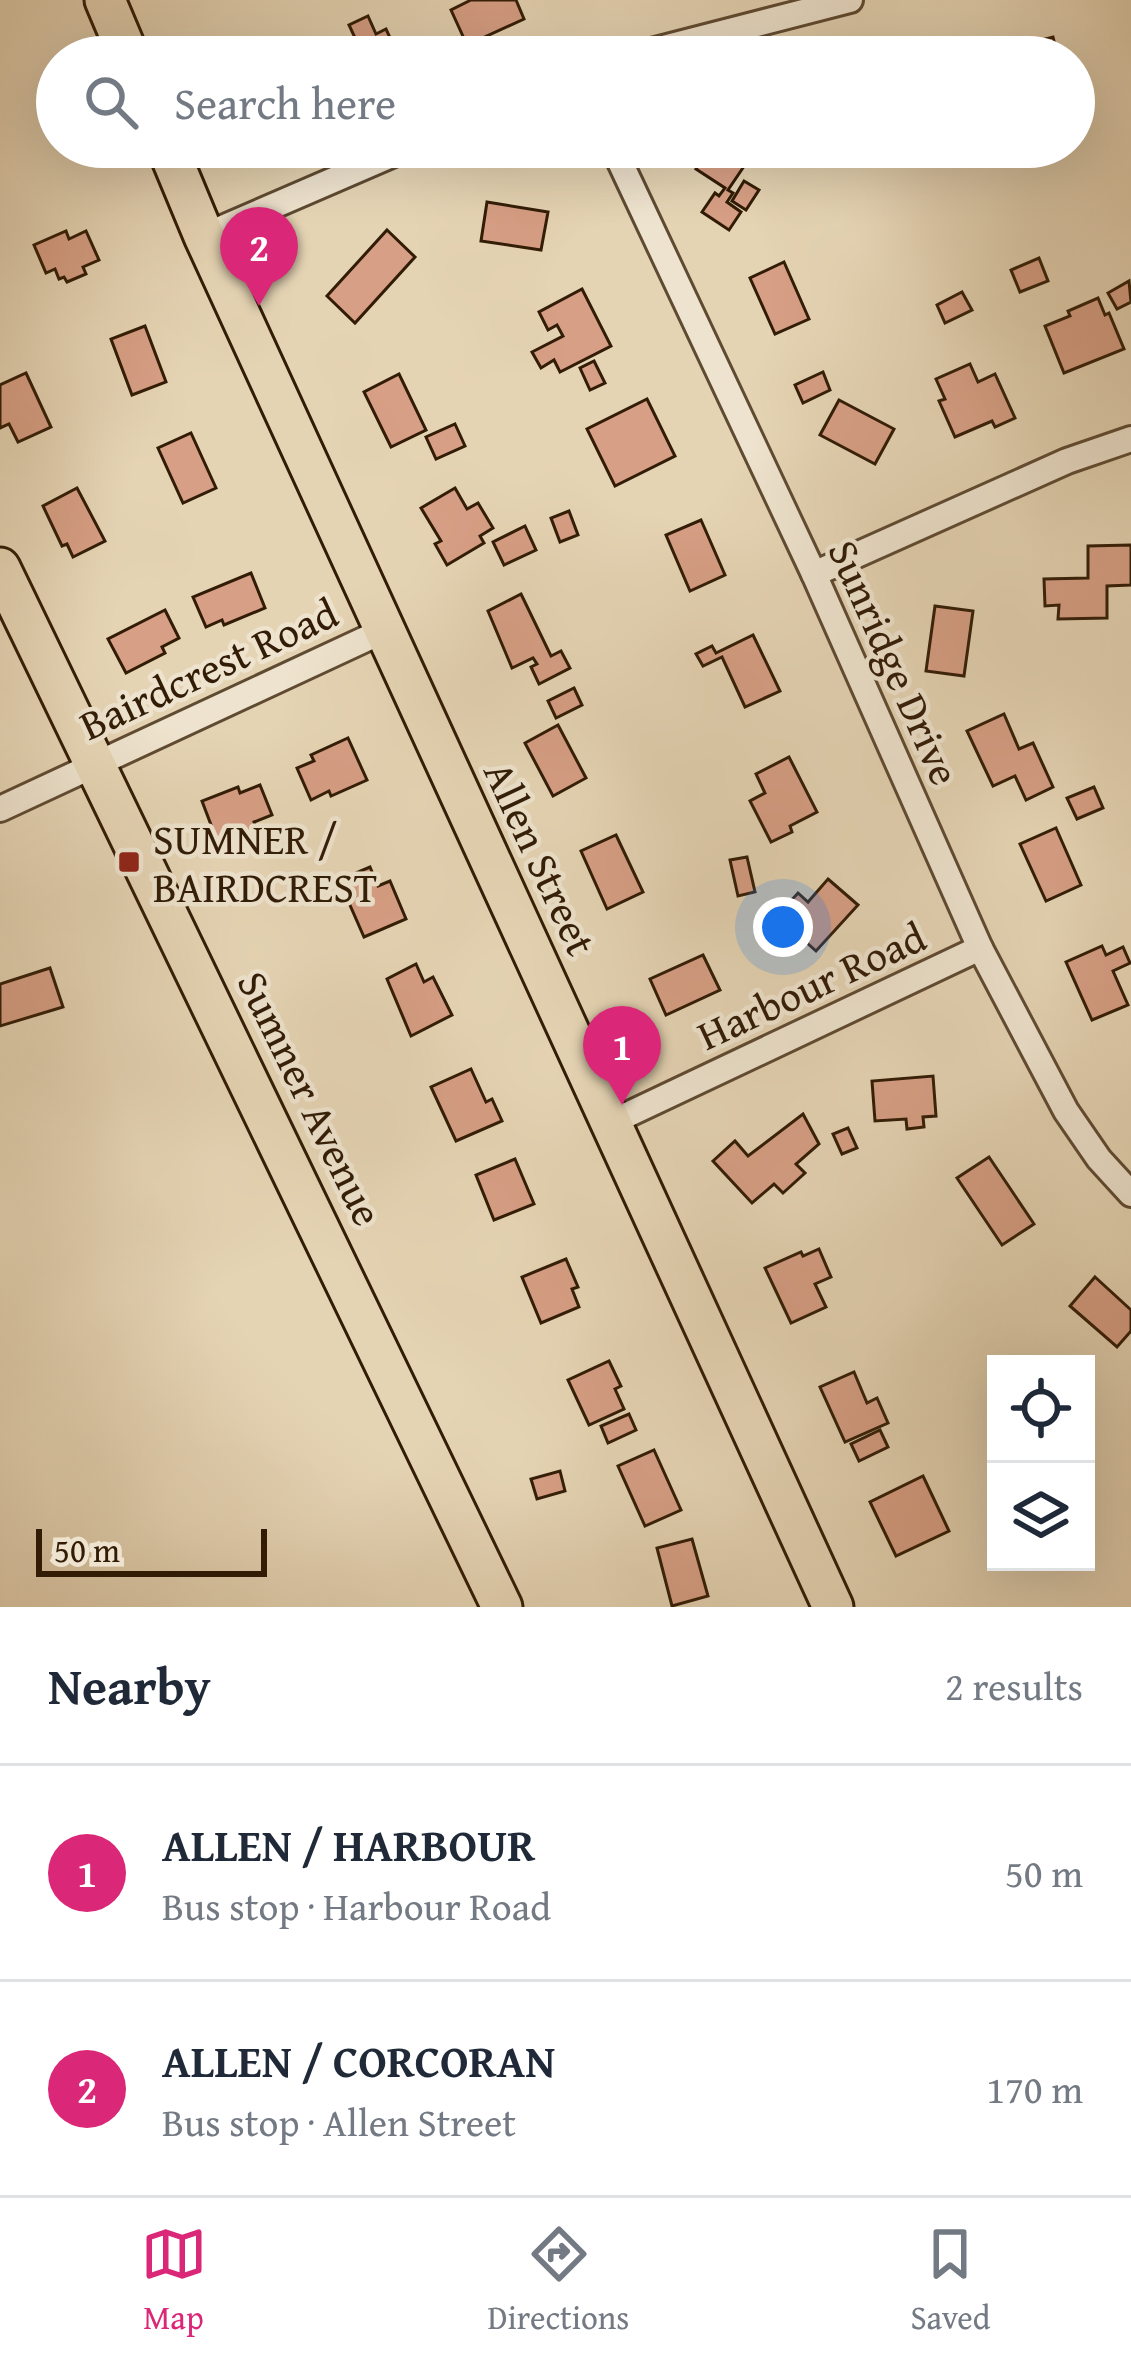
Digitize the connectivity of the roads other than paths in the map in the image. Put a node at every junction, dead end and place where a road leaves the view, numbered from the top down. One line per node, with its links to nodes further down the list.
1 (105, 0): 3 (main road)
2 (850, 0): 4 (street)
3 (120, 36)
4 (710, 36)
5 (175, 168): 8 (main road, Allen Street)
6 (361, 168): 8 (street)
7 (623, 168): 11 (street, Sunridge Drive)
8 (204, 236): 12 (main road, Allen Street)
9 (1131, 439): 11 (street)
10 (0, 568): 13 (main road, Sumner Avenue)
11 (814, 574): 15 (street, Sunridge Drive)
12 (385, 630): 13 (street, Bairdcrest Road); 16 (main road, Allen Street)
13 (97, 763): 14 (street, Bairdcrest Road); 18 (main road, Sumner Avenue)
14 (0, 808)
15 (980, 948): 16 (street, Harbour Road); 17 (street, Sunridge Drive)
16 (610, 1123): 19 (main road, Allen Street)
17 (1131, 1194)
18 (502, 1607)
19 (833, 1607)

